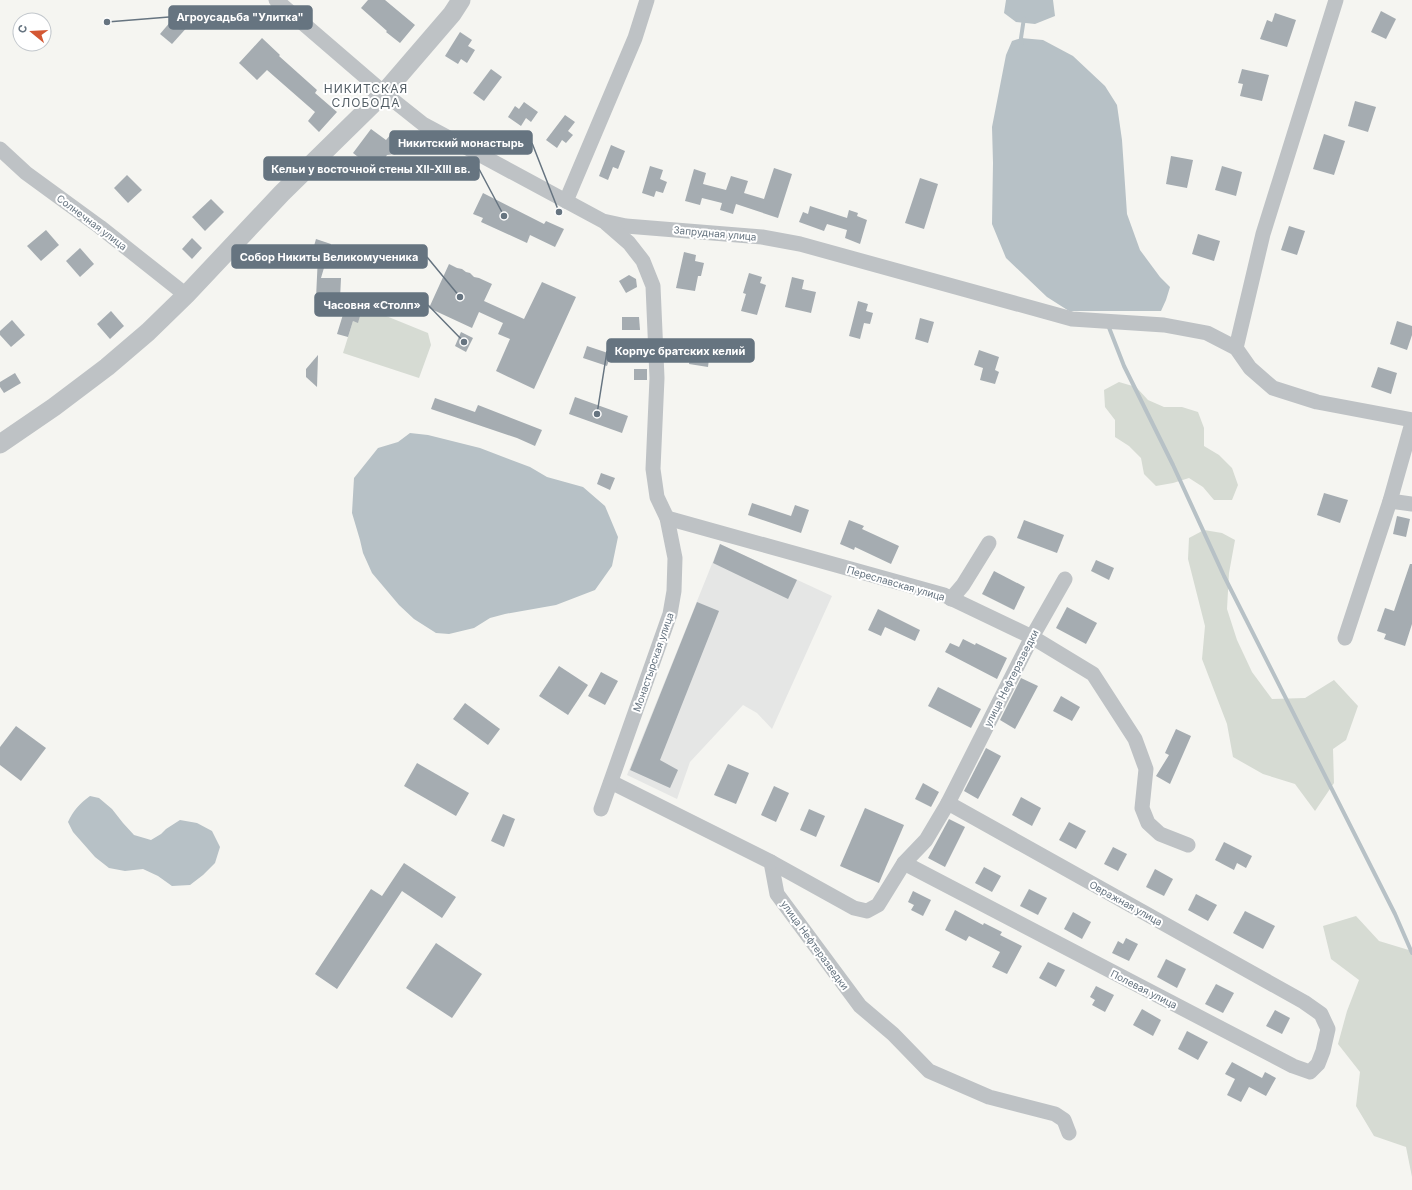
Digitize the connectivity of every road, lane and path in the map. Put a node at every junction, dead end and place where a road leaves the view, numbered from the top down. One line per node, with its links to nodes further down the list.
1 (276, 0): 5 (street, Запрудная улица)
2 (461, 0): 5 (street)
3 (647, 0): 7 (street)
4 (1336, 0): 10 (street)
5 (384, 93): 7 (street, Запрудная улица); 9 (street)
6 (0, 148): 9 (street, Солнечная улица)
7 (566, 201): 8 (street, Запрудная улица)
8 (603, 221): 10 (street, Запрудная улица); 16 (street, Монастырская улица)
9 (186, 295): 13 (street)
10 (1236, 348): 11 (street)
11 (1412, 420)
12 (1412, 423): 14 (street)
13 (0, 444)
14 (1390, 501): 15 (street); 21 (street)
15 (1412, 504)
16 (667, 518): 19 (street, Переславская улица); 22 (street, Монастырская улица)
17 (989, 543): 19 (street)
18 (1065, 579): 20 (street, улица Нефтеразведки)
19 (951, 599): 20 (street, Переславская улица)
20 (1032, 637): 23 (street, улица Нефтеразведки); 25 (street, Переславская улица)
21 (1346, 638)
22 (611, 782): 24 (street, Монастырская улица); 26 (street)
23 (948, 803): 27 (street, улица Нефтеразведки); 28 (street, Овражная улица)
24 (601, 809)
25 (1188, 845)
26 (771, 862): 27 (street, улица Нефтеразведки); 29 (street, улица Нефтеразведки)
27 (904, 863): 28 (street, Полевая улица)
28 (1304, 1002)
29 (1069, 1133)

